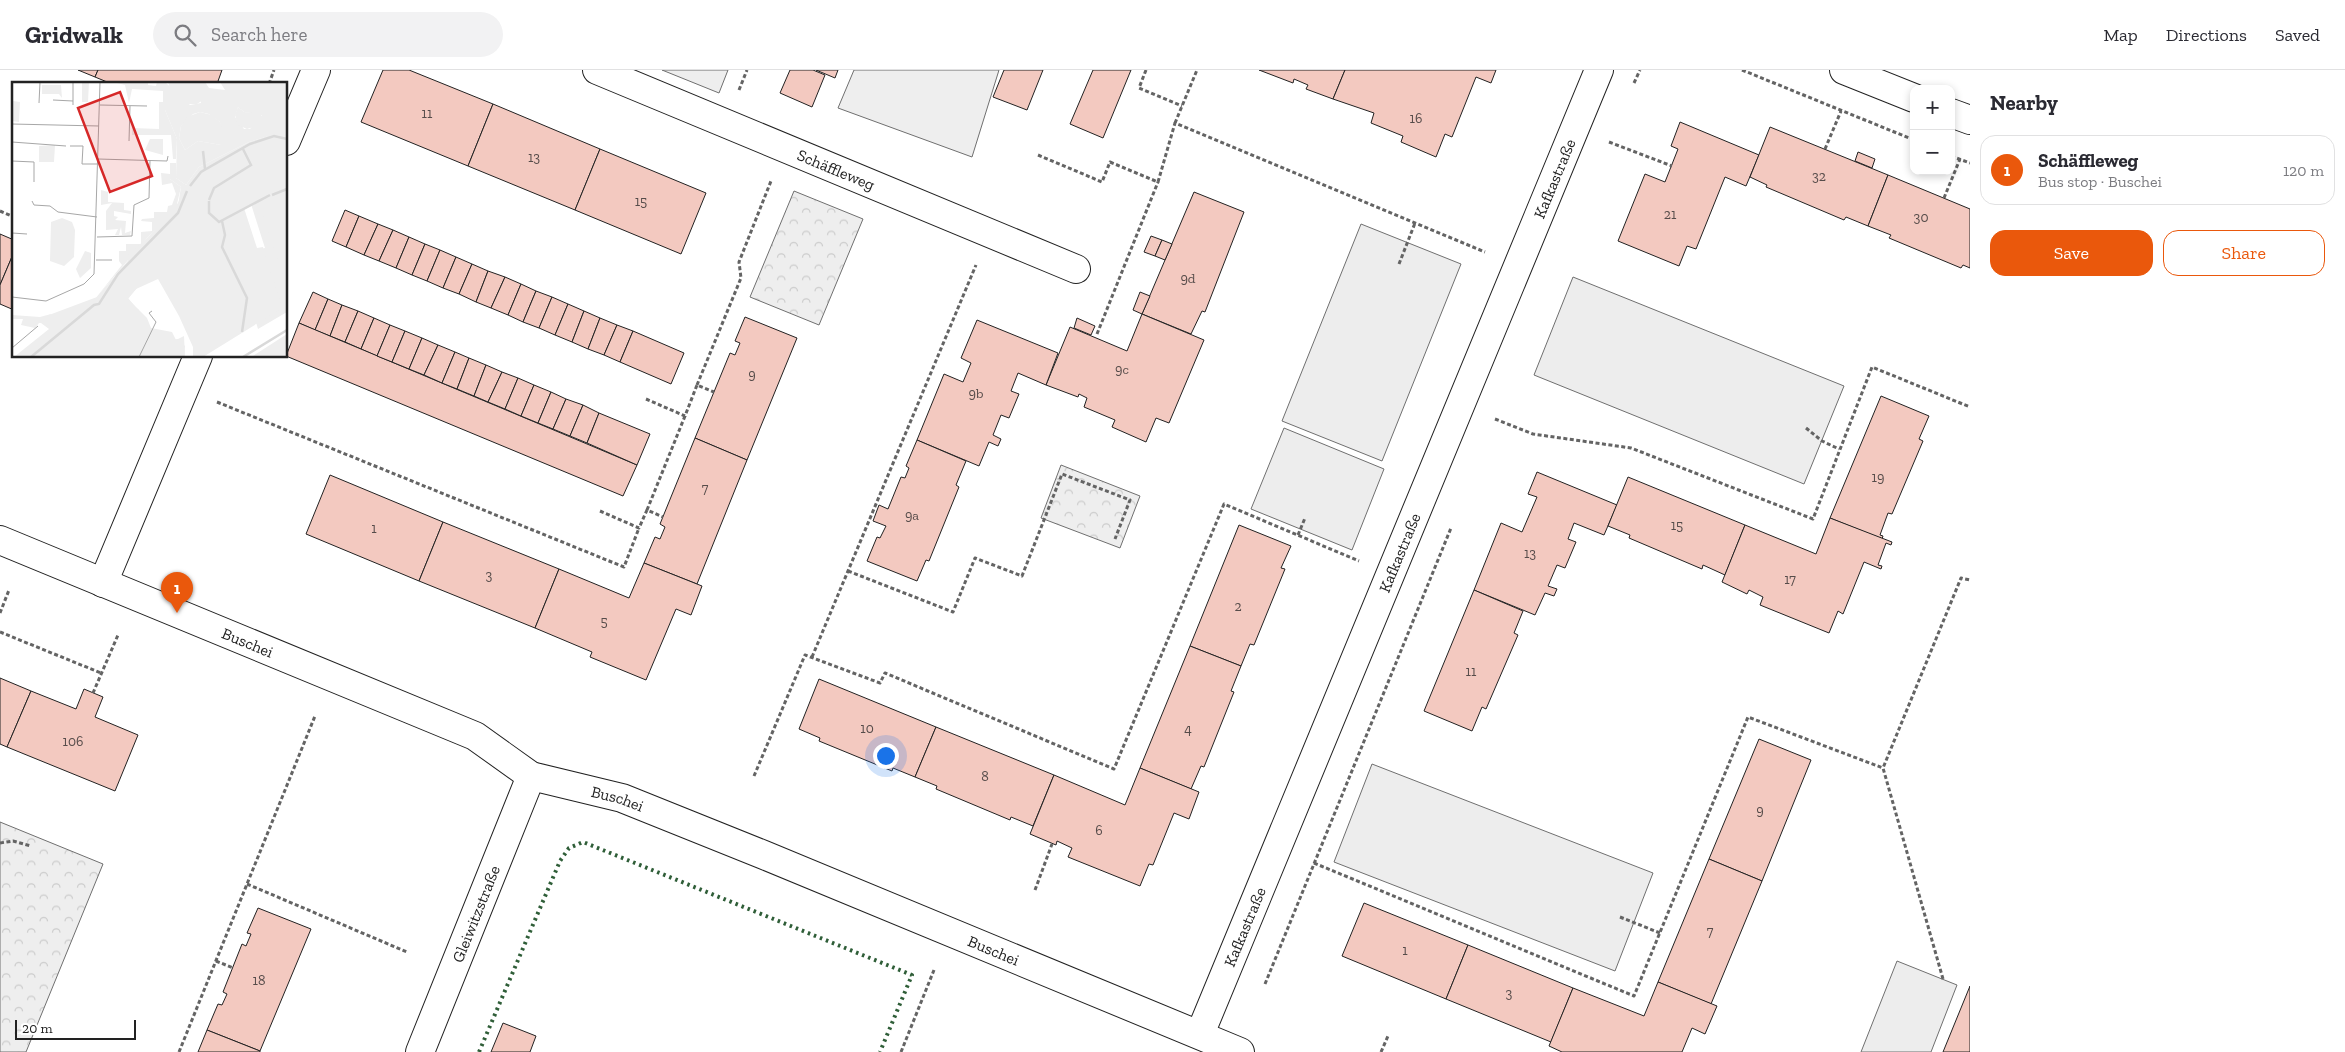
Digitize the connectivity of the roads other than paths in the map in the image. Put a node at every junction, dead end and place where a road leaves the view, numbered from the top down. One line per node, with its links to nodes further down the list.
1 (316, 70): 8 (street)
2 (597, 70): 9 (street, Schäffleweg)
3 (1598, 70): 14 (street, Kafkastraße)
4 (1844, 70): 5 (street)
5 (1910, 96)
6 (1955, 114): 7 (street)
7 (1970, 120)
8 (288, 136)
9 (1076, 269)
10 (197, 358): 12 (street)
11 (0, 540): 12 (street, Buschei)
12 (104, 583): 13 (street, Buschei)
13 (531, 776): 14 (street, Buschei); 15 (street, Gleiwitzstraße)
14 (1200, 1034): 16 (street, Buschei)
15 (420, 1052)
16 (1240, 1052)

